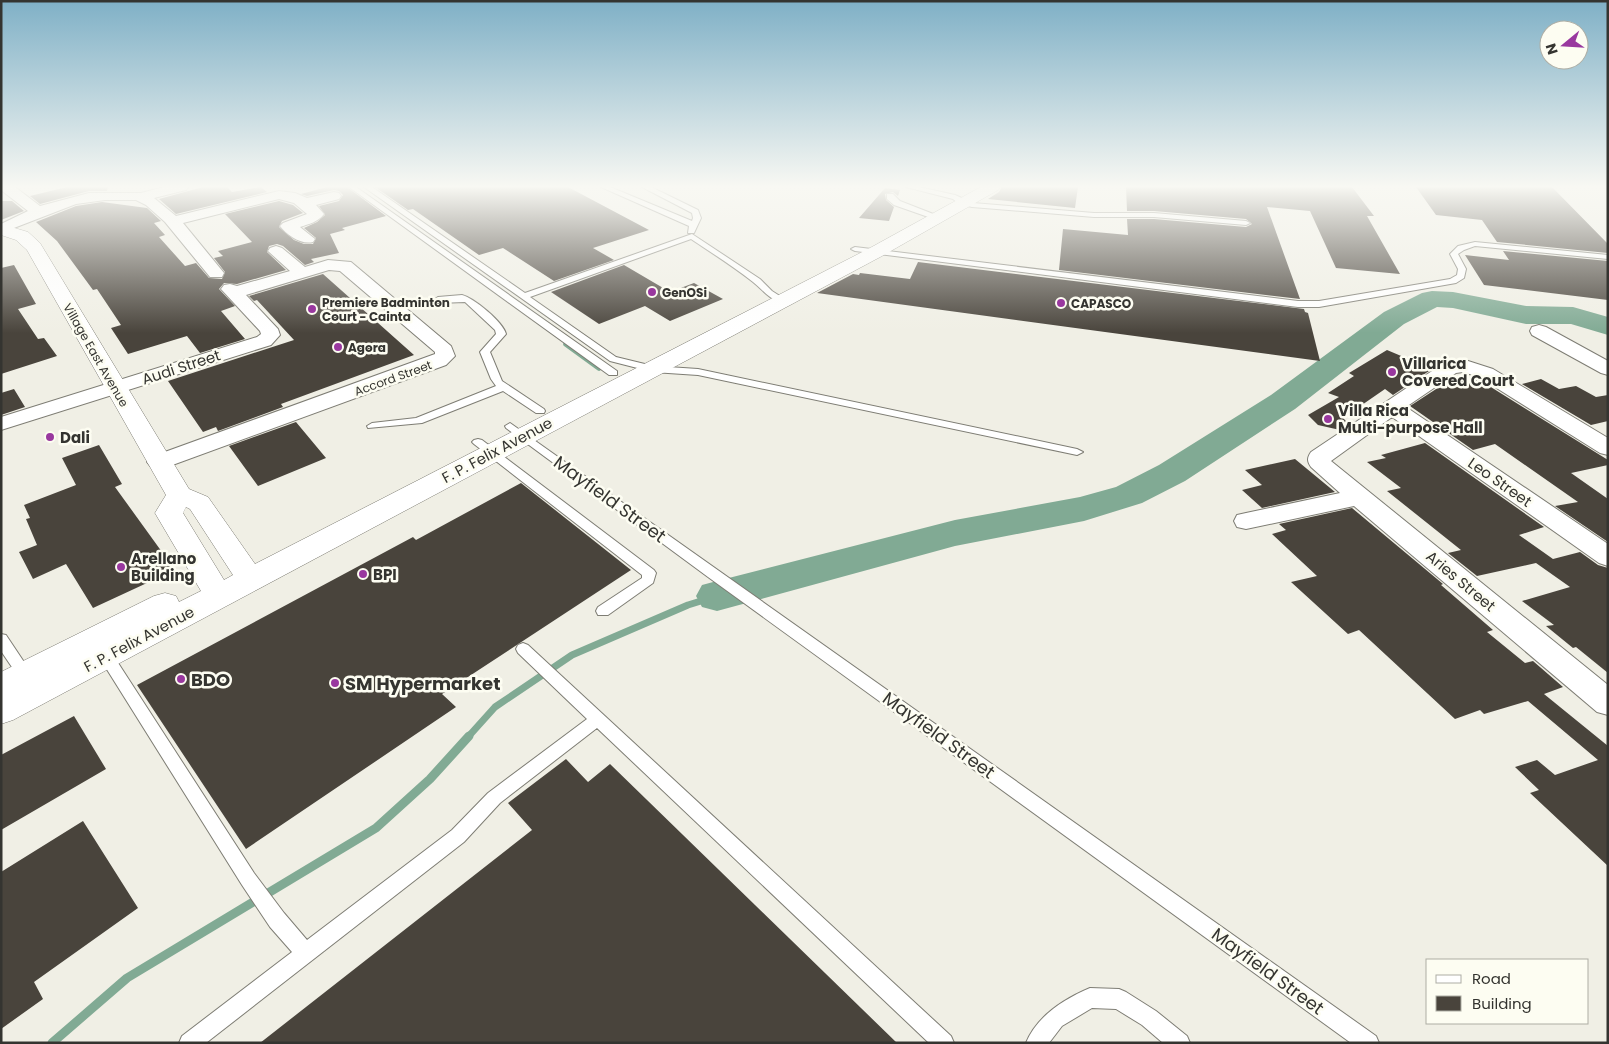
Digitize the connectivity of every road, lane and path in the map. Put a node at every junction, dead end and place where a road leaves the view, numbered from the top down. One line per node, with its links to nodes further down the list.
1 (21, 236): 22 (main road, Village East Avenue)
2 (184, 236): 13 (street)
3 (301, 236): 8 (street)
4 (427, 236): 19 (lane)
5 (438, 236): 15 (lane)
6 (692, 236): 15 (lane); 16 (lane)
7 (892, 236): 9 (main road, F. P. Felix Avenue)
8 (306, 239)
9 (865, 250): 11 (lane); 16 (main road, F. P. Felix Avenue)
10 (276, 251): 12 (street)
11 (1608, 257)
12 (301, 272): 14 (street, Accord Street); 31 (street, Accord Street)
13 (216, 273)
14 (232, 291): 22 (street, Audi Street)
15 (524, 296): 19 (lane)
16 (776, 296): 19 (main road, F. P. Felix Avenue)
17 (438, 300): 21 (lane)
18 (1539, 331): 20 (street)
19 (632, 368): 24 (main road, F. P. Felix Avenue); 27 (main road, F. P. Felix Avenue); 30 (lane)
20 (1608, 369)
21 (504, 387): 24 (lane); 26 (lane)
22 (115, 389): 25 (street, Audi Street); 31 (main road, Village East Avenue)
23 (1392, 407): 29 (street); 33 (street, Aries Street); 37 (street, Leo Street)
24 (540, 411): 27 (main road, F. P. Felix Avenue)
25 (1, 424)
26 (372, 426)
27 (517, 431): 28 (main road, F. P. Felix Avenue); 53 (lane, Mayfield Street)
28 (485, 448): 38 (main road, F. P. Felix Avenue); 40 (lane)
29 (1608, 448)
30 (1077, 452)
31 (159, 462): 32 (main road, Village East Avenue)
32 (178, 495): 35 (main road); 36 (main road)
33 (1359, 497): 34 (street); 45 (street, Aries Street)
34 (1246, 521)
35 (223, 540): 36 (main road); 38 (main road)
36 (194, 554): 39 (main road)
37 (1608, 557)
38 (245, 572): 39 (main road, F. P. Felix Avenue)
39 (214, 589): 43 (main road, F. P. Felix Avenue); 44 (main road, F. P. Felix Avenue)
40 (603, 611)
41 (2, 641): 44 (lane)
42 (523, 649): 47 (lane)
43 (106, 656): 46 (main road, F. P. Felix Avenue); 48 (lane)
44 (13, 681)
45 (1608, 703)
46 (1, 710)
47 (598, 719): 48 (lane); 50 (lane)
48 (306, 954): 49 (lane)
49 (189, 1043)
50 (944, 1043)
51 (1036, 1043): 52 (lane)
52 (1180, 1043)
53 (1369, 1043)

